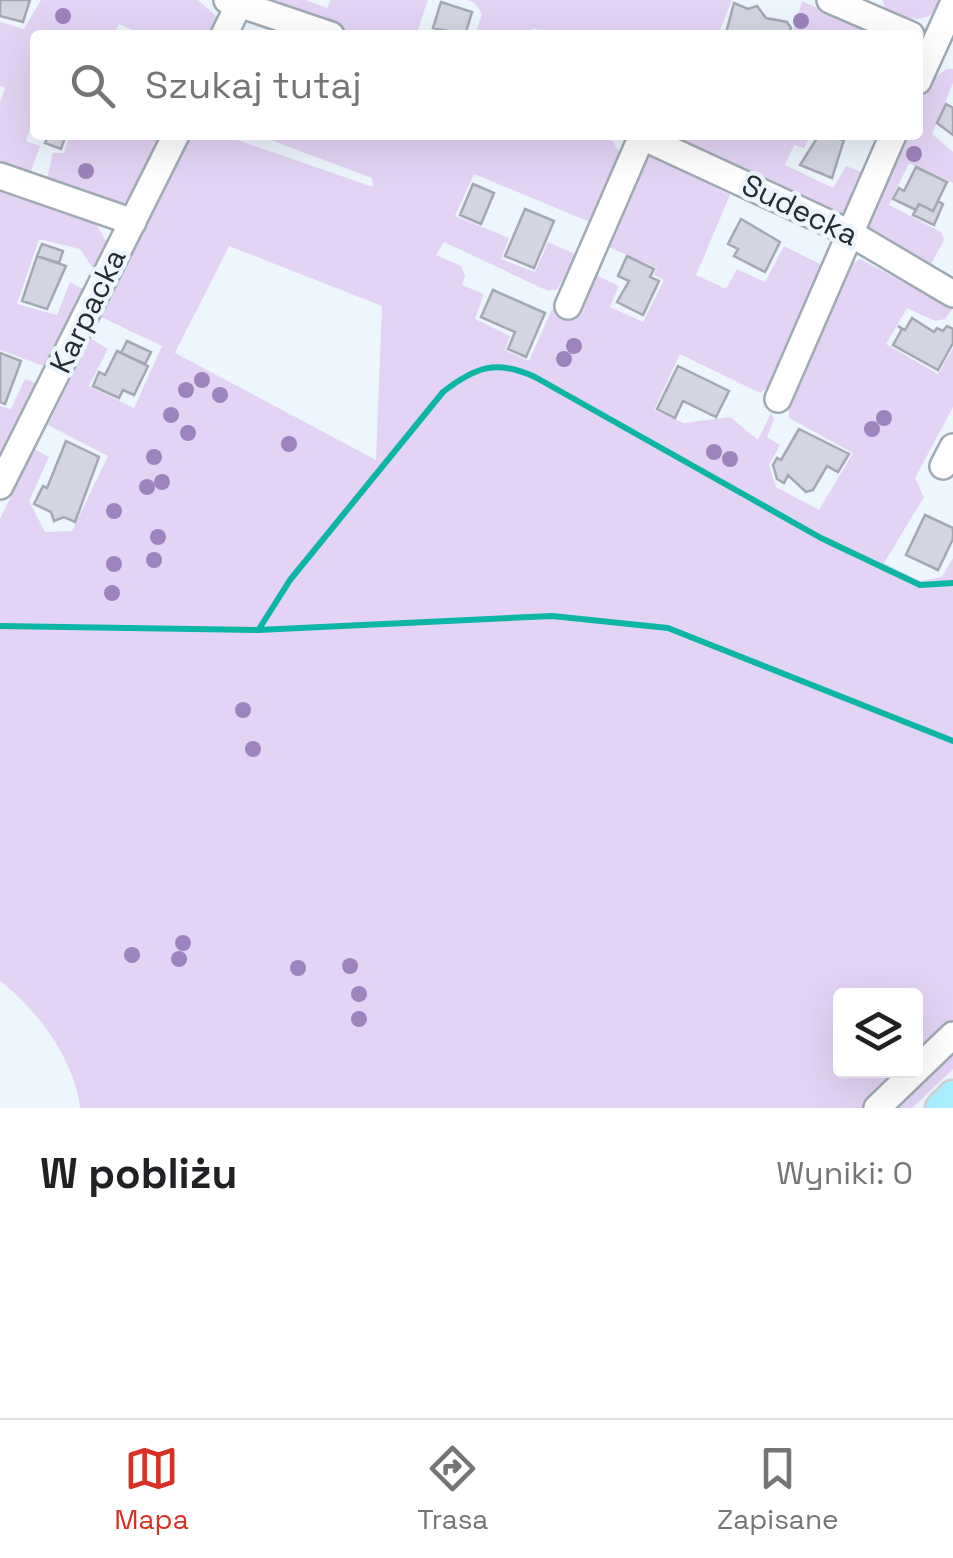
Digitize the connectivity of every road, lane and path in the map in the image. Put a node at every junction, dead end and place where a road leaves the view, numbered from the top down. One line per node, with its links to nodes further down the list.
1 (830, 0): 6 (street)
2 (236, 1): 4 (street); 5 (street)
3 (953, 4): 7 (street)
4 (226, 30)
5 (317, 30)
6 (899, 30)
7 (929, 43)
8 (173, 140): 13 (street, Karpacka)
9 (638, 140): 16 (street, Sudecka)
10 (649, 140): 14 (street, Sudecka)
11 (891, 140): 14 (street)
12 (0, 176): 13 (street)
13 (132, 222): 18 (street, Karpacka)
14 (850, 233): 15 (street, Sudecka); 17 (street)
15 (953, 294)
16 (568, 306)
17 (778, 398)
18 (0, 486)
19 (953, 1035): 21 (street)
20 (953, 1096): 22 (main road)
21 (878, 1108)
22 (941, 1108)

